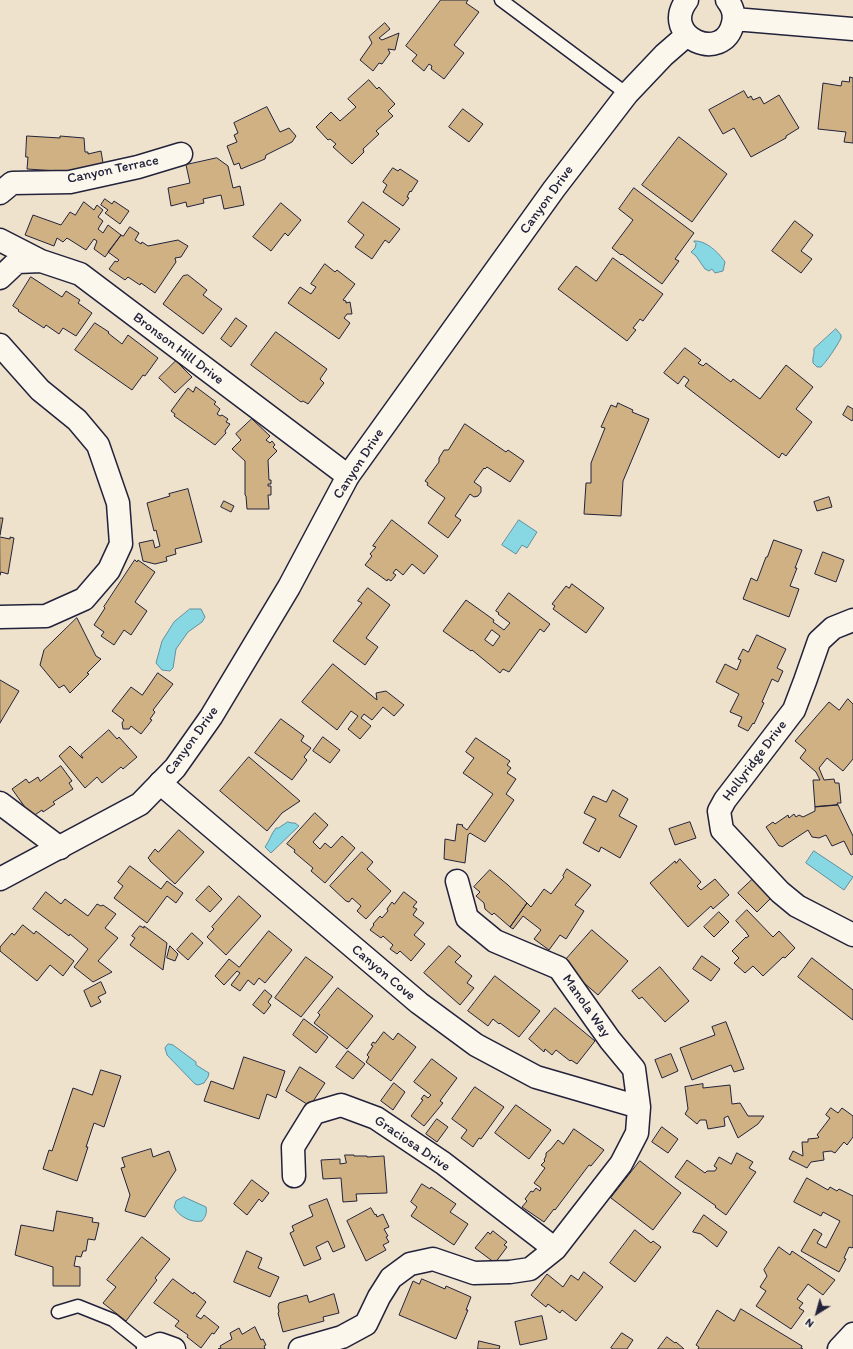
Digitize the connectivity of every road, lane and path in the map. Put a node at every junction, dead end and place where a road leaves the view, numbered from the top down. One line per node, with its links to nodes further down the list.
1 (501, 0): 6 (lane)
2 (687, 0): 5 (street)
3 (731, 9): 4 (street); 5 (street)
4 (853, 29)
5 (687, 35): 6 (street, Canyon Drive)
6 (626, 94): 13 (street, Canyon Drive)
7 (181, 154): 8 (street, Canyon Terrace)
8 (0, 193)
9 (0, 240): 10 (street)
10 (40, 261): 11 (street, Bronson Hill Drive); 13 (street, Bronson Hill Drive)
11 (0, 278)
12 (0, 345): 14 (street)
13 (348, 476): 16 (street, Canyon Drive)
14 (0, 617)
15 (853, 620): 21 (street, Hollyridge Drive)
16 (160, 783): 18 (street, Canyon Drive); 22 (street, Canyon Cove)
17 (0, 803): 18 (street)
18 (60, 848): 19 (street, Canyon Drive)
19 (0, 880)
20 (457, 881): 22 (street, Manola Way)
21 (853, 935)
22 (639, 1107): 24 (street)
23 (294, 1176): 24 (street, Graciosa Drive)
24 (555, 1249): 29 (street)
25 (58, 1312): 27 (lane)
26 (853, 1334): 30 (street)
27 (148, 1349): 28 (street)
28 (174, 1349)
29 (300, 1349)
30 (839, 1349)

